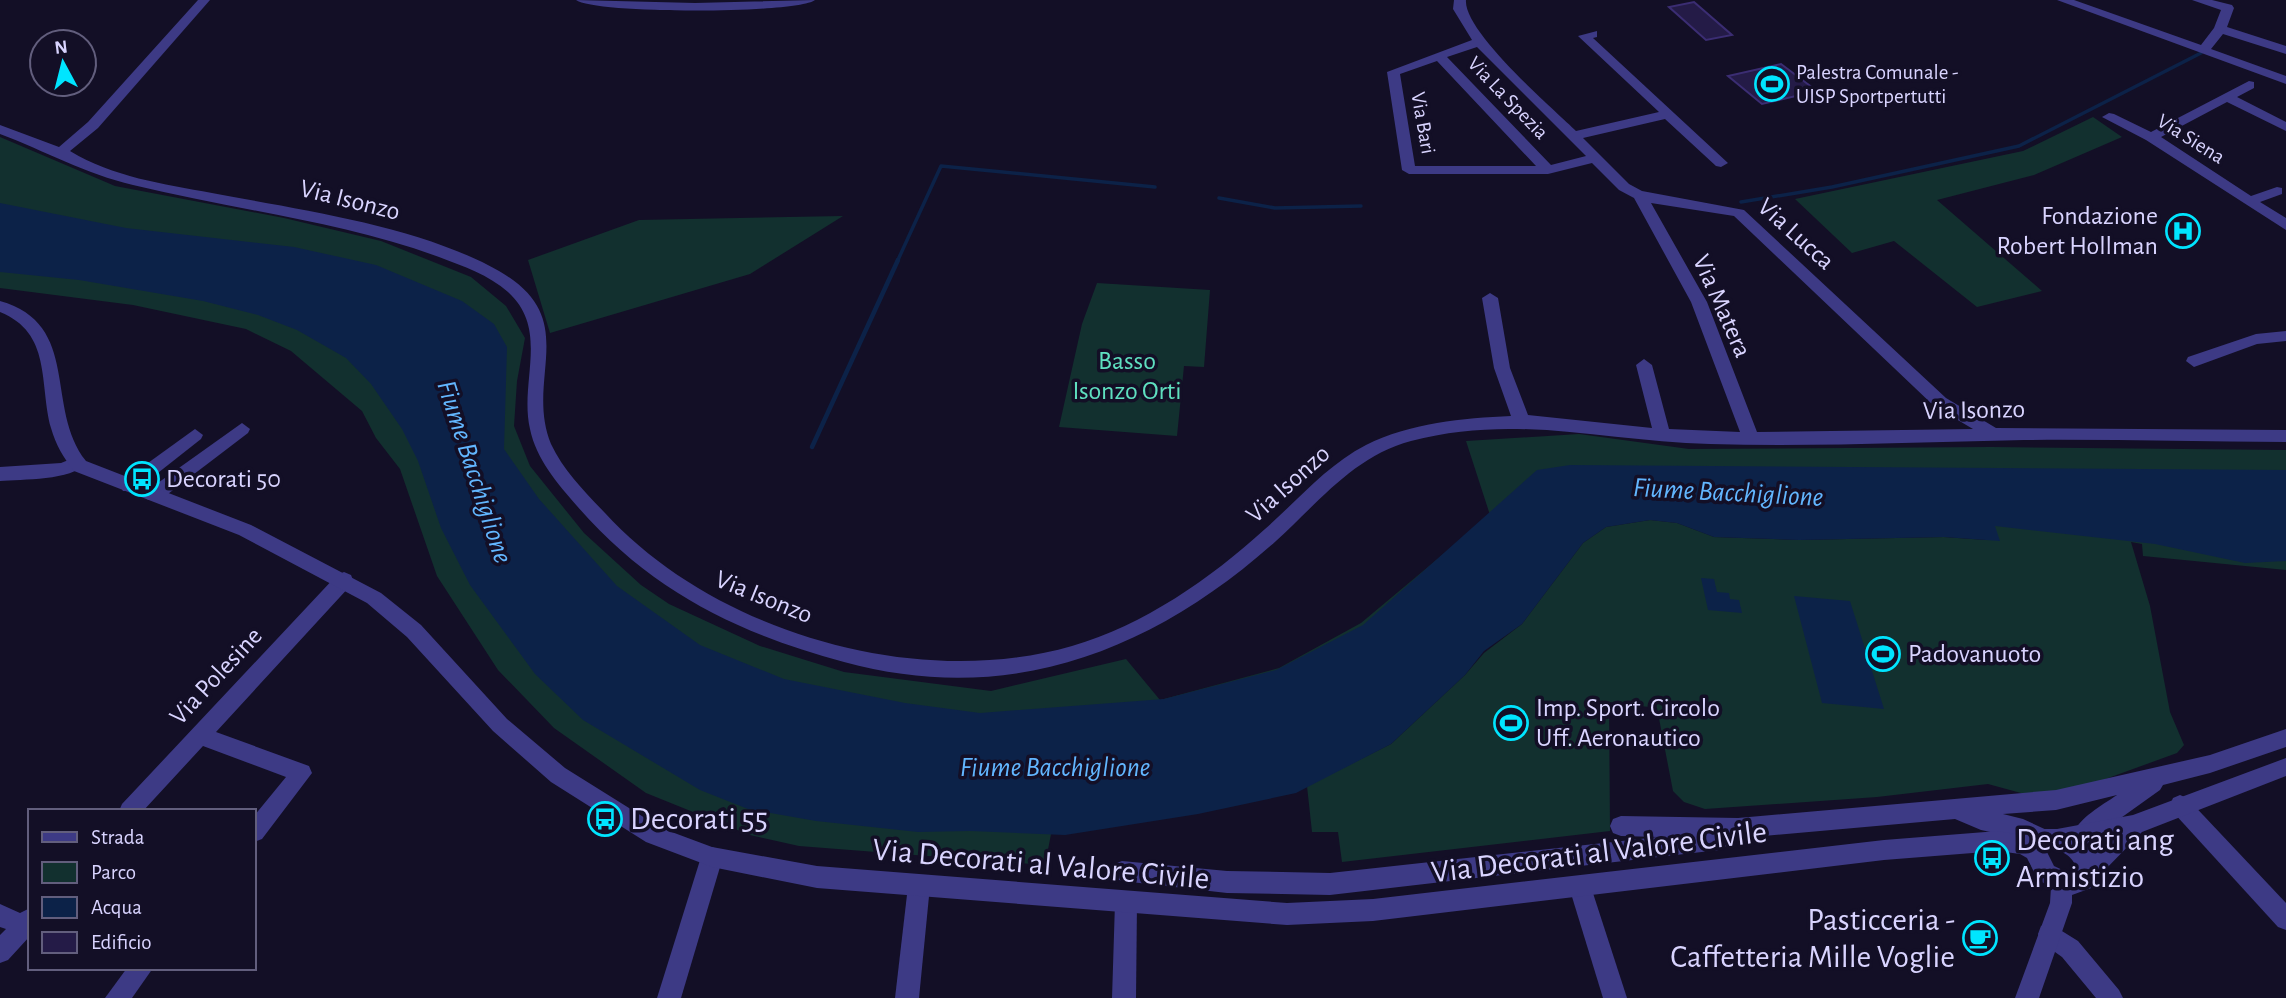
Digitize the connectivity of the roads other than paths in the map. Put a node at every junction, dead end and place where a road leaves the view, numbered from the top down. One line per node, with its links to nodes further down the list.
1 (204, 0): 22 (street)
2 (582, 0): 3 (street)
3 (808, 0)
4 (1460, 0): 9 (street)
5 (2063, 0): 11 (street)
6 (2198, 0): 8 (street)
7 (1593, 34): 16 (street)
8 (2216, 34): 10 (street); 11 (street)
9 (1479, 42): 12 (street, Via Bari); 20 (street)
10 (2286, 50)
11 (2203, 51): 13 (street)
12 (1437, 55): 25 (street, Via La Spezia); 25 (street, Via Bari)
13 (2286, 80)
14 (2249, 85): 15 (street)
15 (2226, 96): 18 (street); 21 (street)
16 (1668, 114): 20 (street); 24 (street)
17 (2109, 117): 21 (street, Via Siena)
18 (2286, 127)
19 (0, 129): 22 (street, Via Isonzo)
20 (1574, 136): 23 (street)
21 (2151, 138): 28 (street, Via Siena)
22 (61, 152): 36 (street, Via Isonzo)
23 (1595, 159): 25 (street, Via Bari); 27 (street)
24 (1721, 163)
25 (1548, 170)
26 (2277, 191): 28 (street)
27 (1641, 198): 35 (street, Via Lucca); 43 (street, Via Matera)
28 (2249, 201): 29 (street, Via Siena)
29 (2286, 225)
30 (1490, 298): 36 (street)
31 (0, 306): 44 (street)
32 (2286, 336): 33 (street)
33 (2194, 362)
34 (1644, 365): 40 (street)
35 (1940, 402): 38 (street, Via Lucca); 42 (street)
36 (1522, 422): 40 (street, Via Isonzo)
37 (242, 429): 47 (street)
38 (1991, 434): 41 (street, Via Isonzo); 42 (street, Via Isonzo)
39 (195, 435): 46 (street)
40 (1662, 435): 43 (street, Via Isonzo)
41 (2286, 436)
42 (1921, 437): 43 (street, Via Isonzo)
43 (1751, 439)
44 (76, 463): 45 (street); 46 (street, Via Decorati al Valore Civile)
45 (3, 477)
46 (129, 486): 47 (street, Via Decorati al Valore Civile)
47 (154, 495): 48 (street, Via Decorati al Valore Civile)
48 (344, 580): 49 (street, Via Polesine); 62 (street, Via Decorati al Valore Civile)
49 (199, 735): 54 (street, Via Polesine); 59 (street)
50 (2286, 738): 52 (street)
51 (2286, 767): 53 (street)
52 (2165, 776): 55 (street); 60 (street)
53 (2180, 805): 56 (street); 70 (street)
54 (131, 809)
55 (1958, 809): 58 (street, Via Decorati al Valore Civile); 61 (street, Via Decorati al Valore Civile)
56 (2134, 825): 60 (street); 63 (street)
57 (1621, 826): 58 (street, Via Decorati al Valore Civile)
58 (1738, 828): 64 (street)
59 (256, 830)
60 (2082, 835): 61 (street)
61 (2045, 843): 63 (street); 65 (street); 67 (street, Via Decorati al Valore Civile)
62 (712, 857): 66 (street, Via Decorati al Valore Civile); 76 (street)
63 (2089, 870): 65 (street)
64 (1122, 871)
65 (2062, 883): 72 (street)
66 (919, 886): 68 (street, Via Decorati al Valore Civile); 77 (street)
67 (1580, 887): 68 (street, Via Decorati al Valore Civile); 79 (street)
68 (1126, 902): 78 (street)
69 (0, 915): 71 (street)
70 (2286, 919)
71 (26, 923): 73 (street)
72 (2049, 934): 80 (street); 81 (street)
73 (0, 952)
74 (140, 970): 75 (street)
75 (117, 998)
76 (669, 998)
77 (907, 998)
78 (1124, 998)
79 (1615, 998)
80 (2027, 998)
81 (2111, 998)

